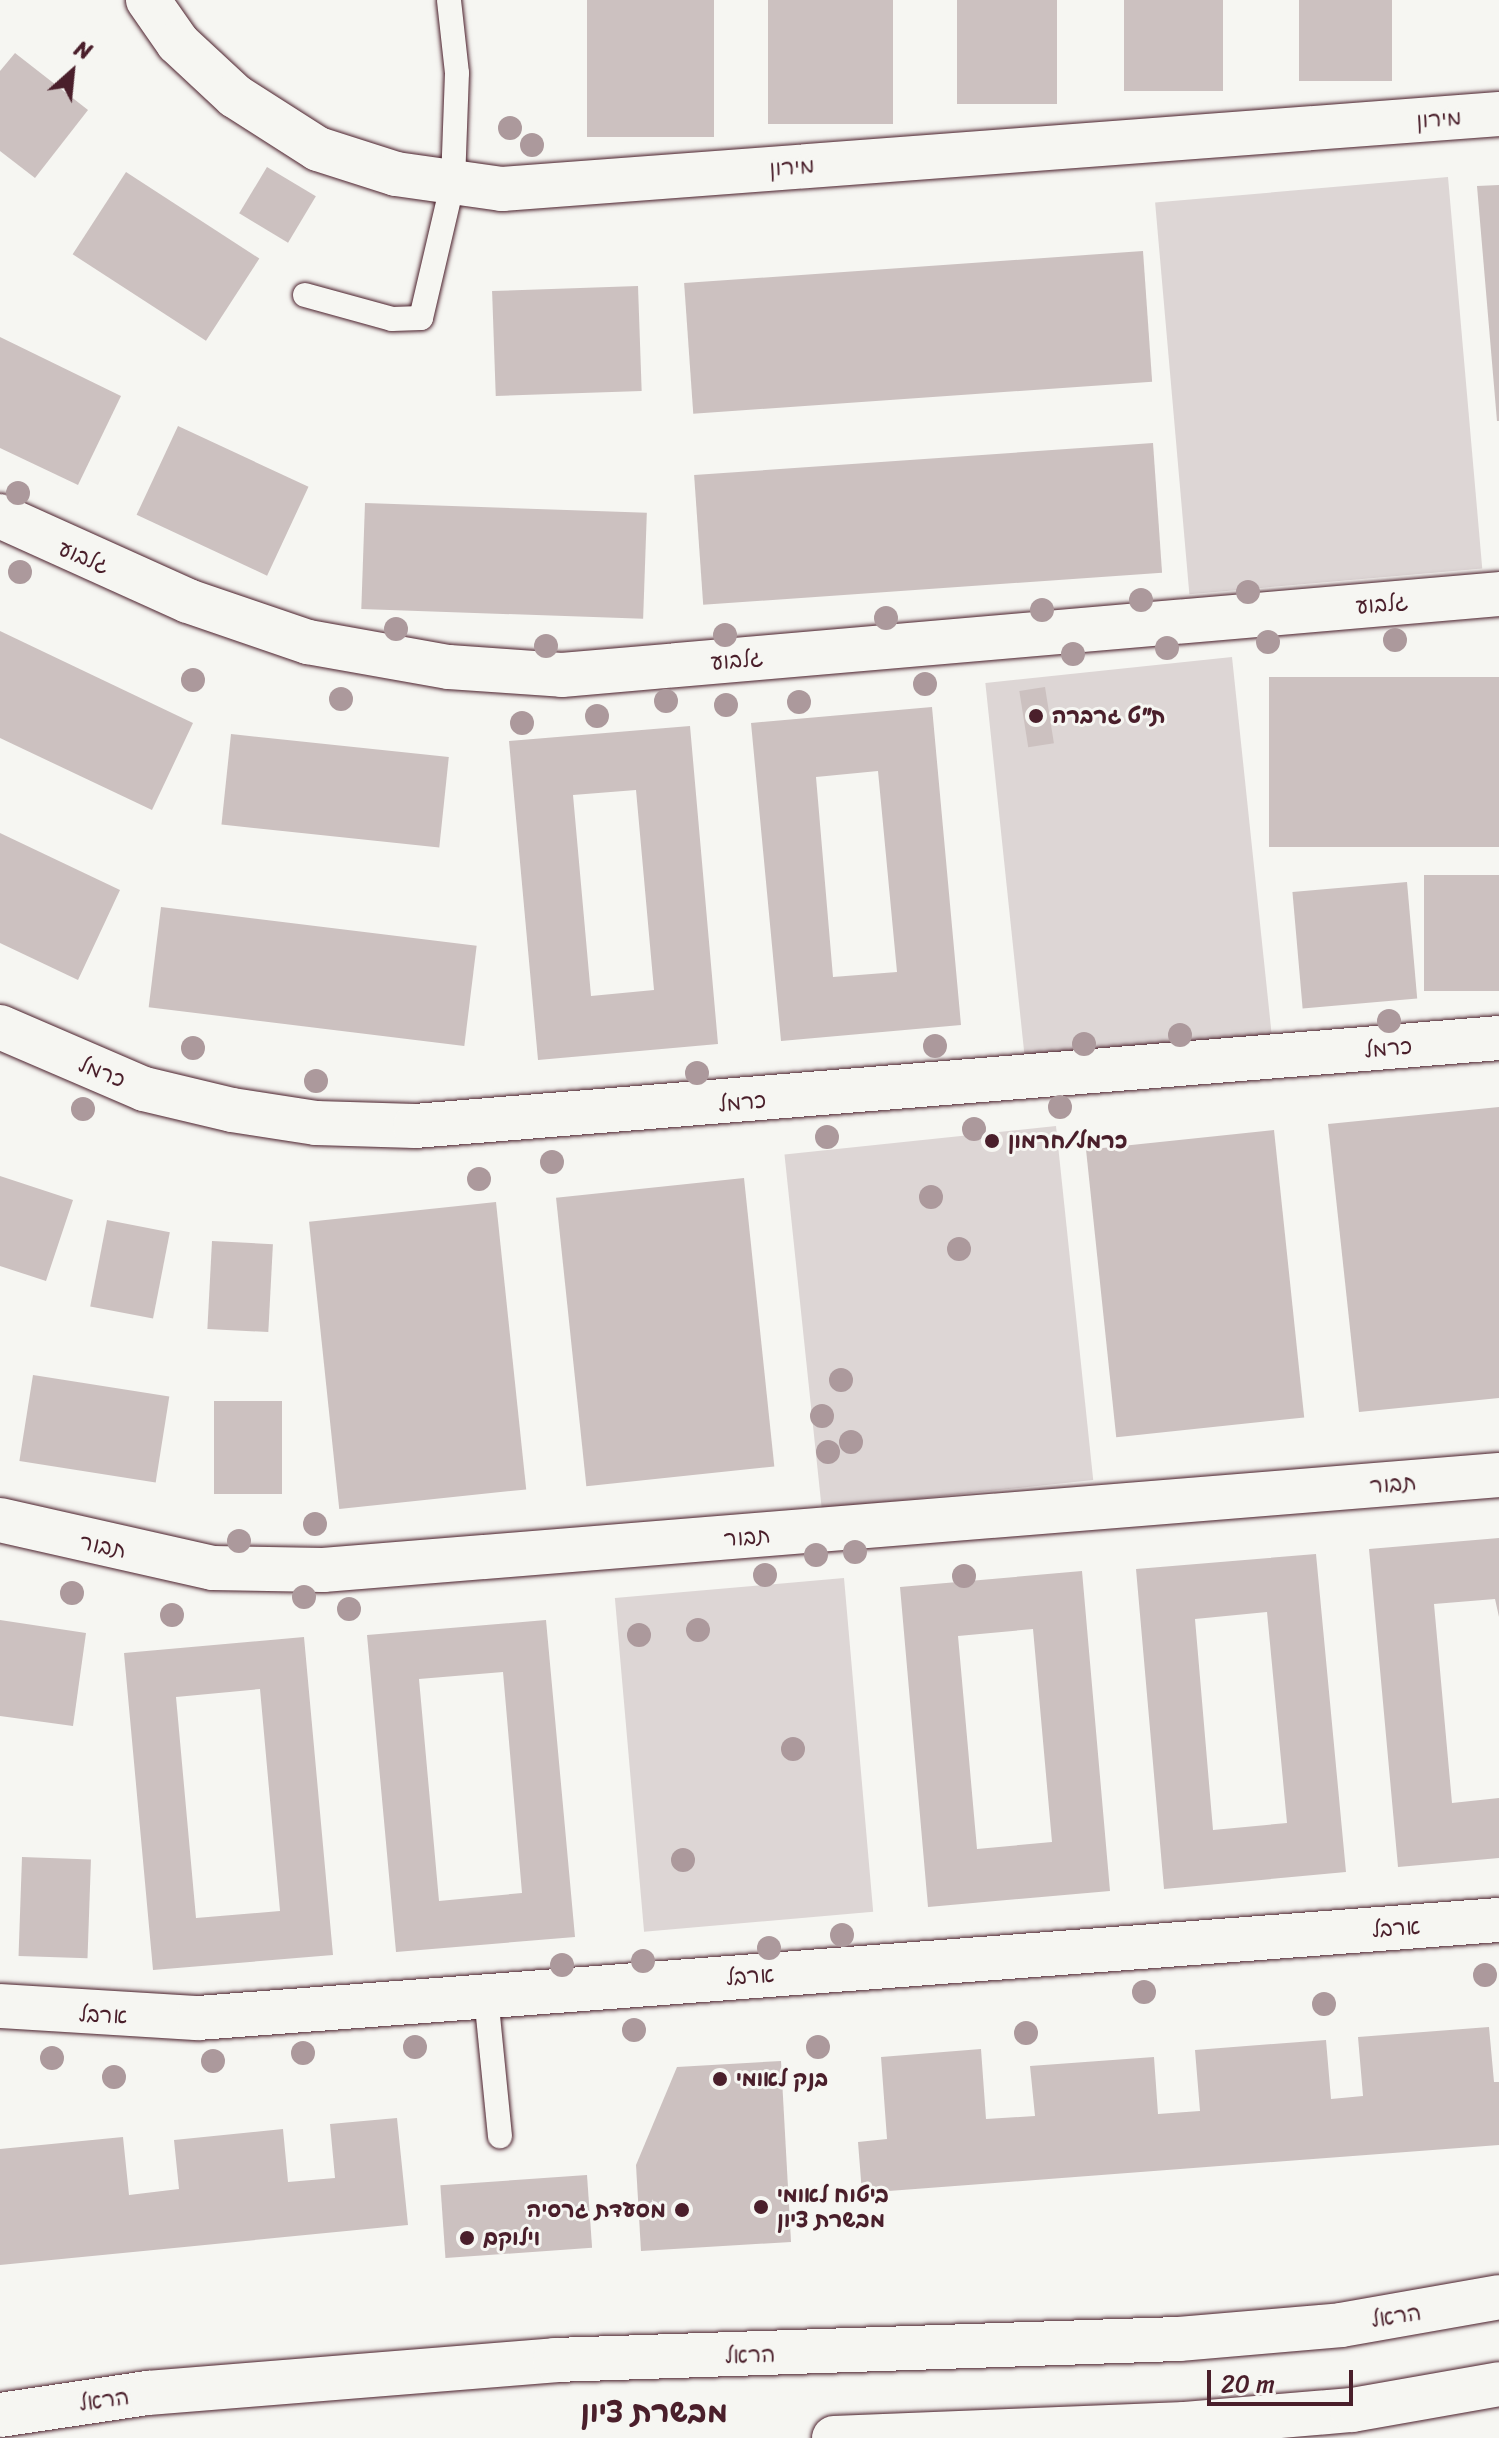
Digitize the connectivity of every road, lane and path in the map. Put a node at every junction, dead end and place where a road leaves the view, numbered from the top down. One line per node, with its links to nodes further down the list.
1 (148, 0): 4 (street, מירון)
2 (449, 0): 4 (lane)
3 (1499, 114): 4 (street, מירון)
4 (453, 182): 5 (lane)
5 (305, 295)
6 (0, 516): 7 (street, גלבוע)
7 (1499, 594)
8 (0, 1027): 9 (street, כרמל)
9 (1499, 1038)
10 (1499, 1475): 11 (street, תבור)
11 (0, 1520)
12 (1499, 1920): 13 (street, ארבל)
13 (486, 1996): 14 (street, ארבל); 15 (lane)
14 (0, 2006)
15 (500, 2136)
16 (1499, 2297): 18 (street, הראל)
17 (1499, 2384): 19 (street)
18 (0, 2415)
19 (834, 2438)

